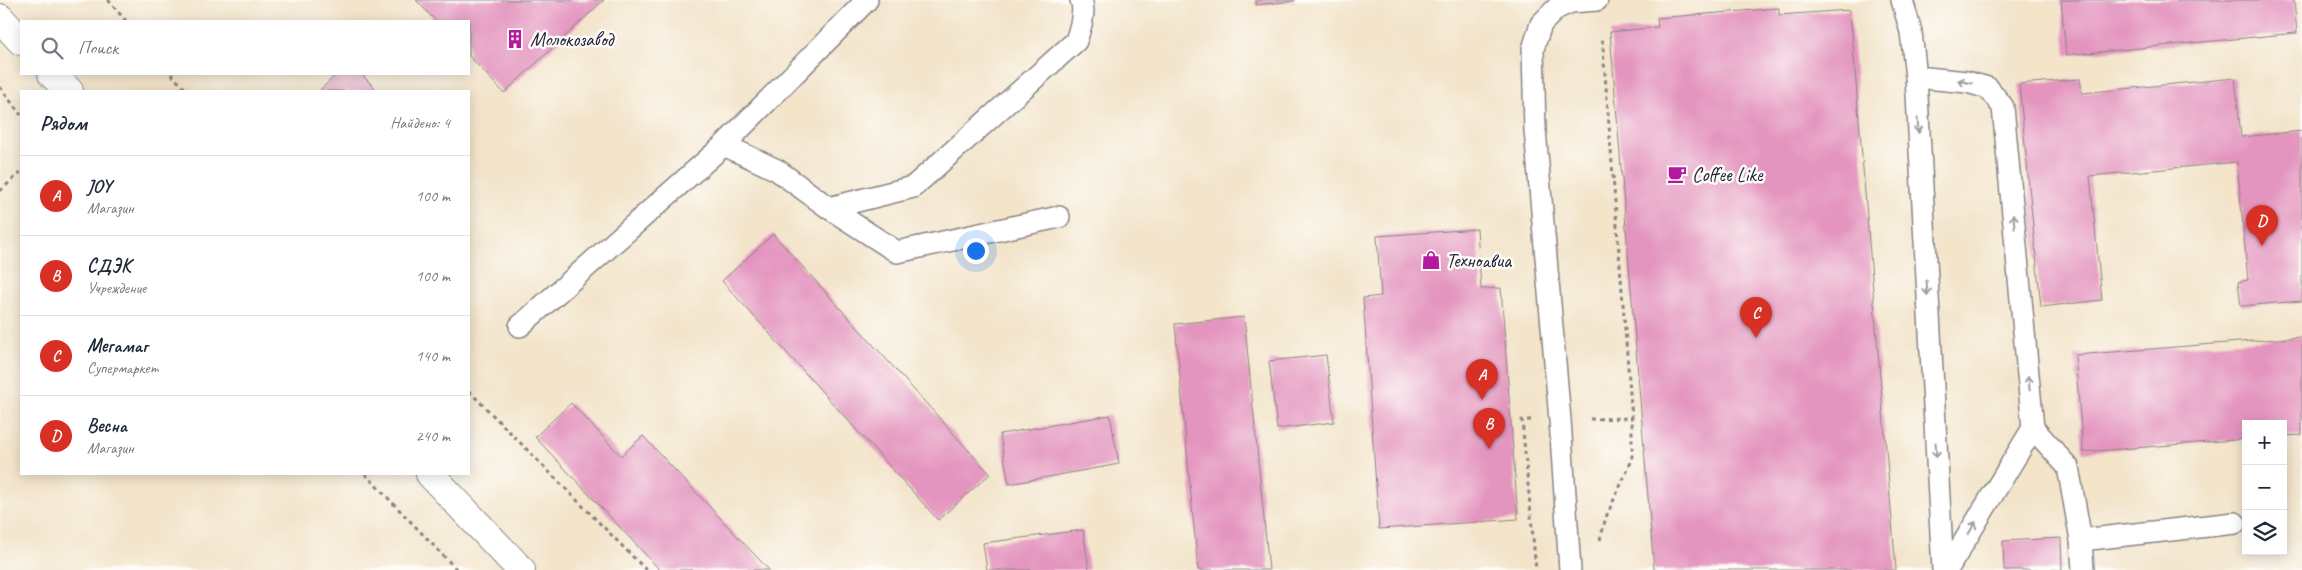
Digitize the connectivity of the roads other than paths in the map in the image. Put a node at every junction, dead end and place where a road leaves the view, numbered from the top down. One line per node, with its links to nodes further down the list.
1 (867, 0): 11 (lane)
2 (1080, 0): 12 (lane)
3 (1597, 0): 5 (lane)
4 (1902, 0): 9 (lane)
5 (1571, 1): 20 (lane)
6 (0, 18): 7 (main road)
7 (20, 40)
8 (53, 75): 10 (main road)
9 (1916, 77): 15 (lane, one-way to 9); 21 (lane, one-way to 21)
10 (68, 90)
11 (724, 145): 12 (lane); 14 (lane)
12 (829, 208): 13 (lane)
13 (1059, 218)
14 (520, 326)
15 (2033, 428): 18 (lane); 22 (lane, one-way to 15)
16 (431, 475): 19 (main road)
17 (2235, 523): 18 (lane)
18 (2081, 540): 23 (lane)
19 (521, 570)
20 (1570, 570)
21 (1943, 570)
22 (1947, 570)
23 (2083, 570)

